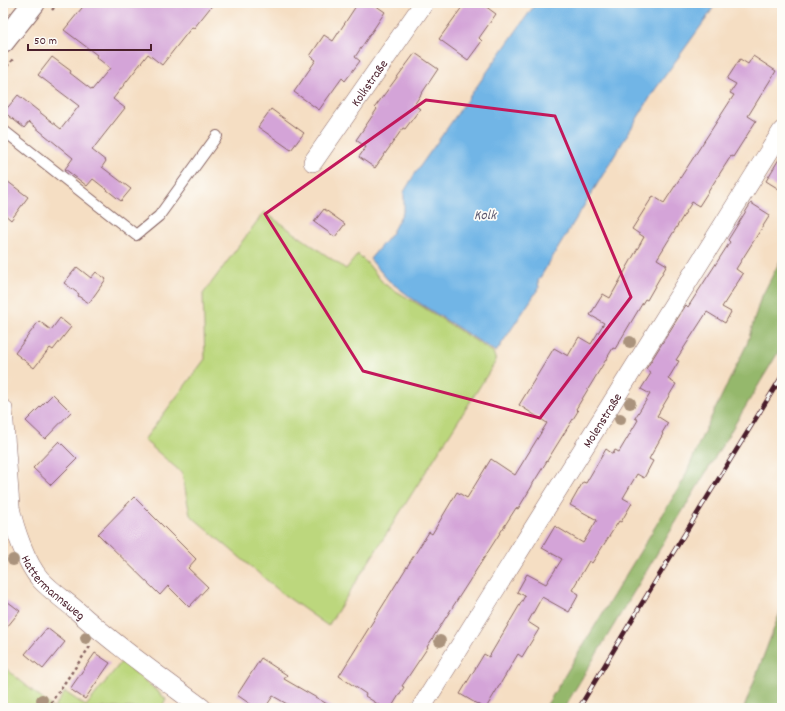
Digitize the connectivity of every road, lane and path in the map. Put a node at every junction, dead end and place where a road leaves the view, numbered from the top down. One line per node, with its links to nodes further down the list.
1 (34, 3): 3 (street)
2 (424, 3): 7 (street, Kolkstraße)
3 (3, 42)
4 (3, 130): 6 (lane)
5 (782, 131): 12 (street, Molenstraße)
6 (217, 136)
7 (313, 162)
8 (3, 409): 9 (street, Hattermannsweg)
9 (101, 632): 10 (path); 11 (street, Hattermannsweg)
10 (47, 708)
11 (202, 708)
12 (421, 708)

